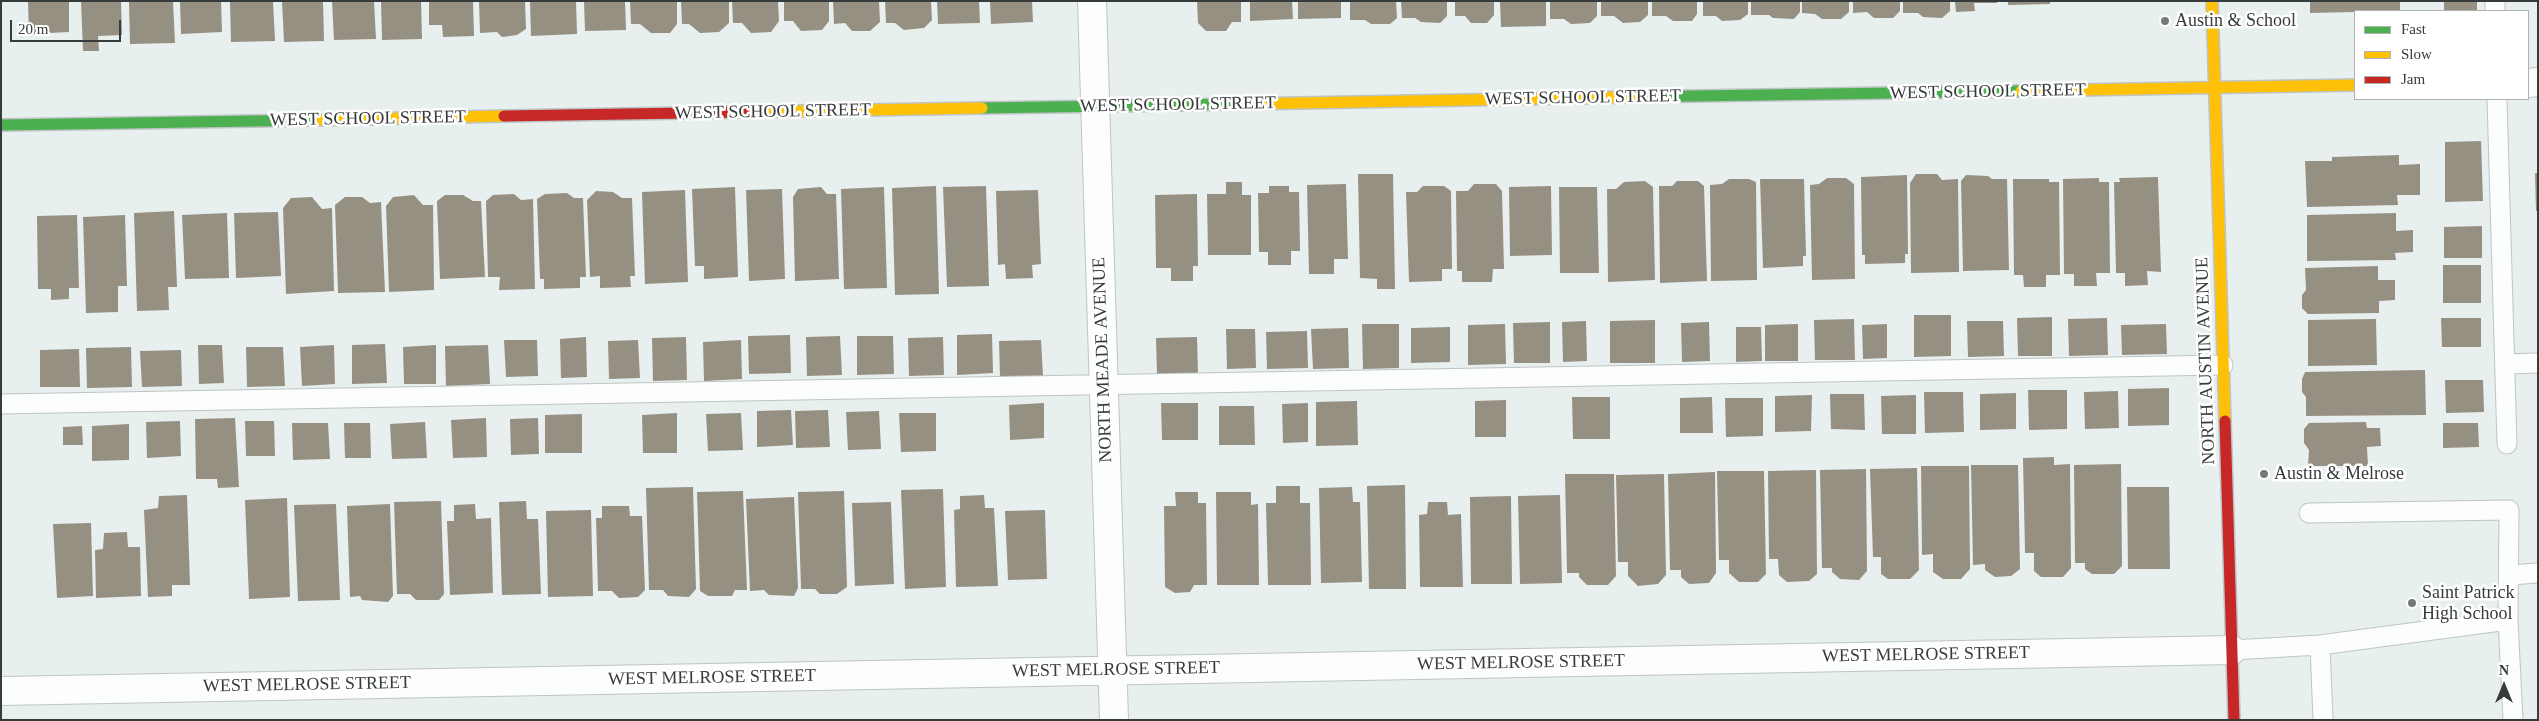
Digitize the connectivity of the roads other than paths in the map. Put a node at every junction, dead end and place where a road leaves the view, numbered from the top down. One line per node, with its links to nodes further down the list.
1 (1092, 1): 6 (street, NORTH MEADE AVENUE)
2 (2212, 1): 4 (street, NORTH AUSTIN AVENUE)
3 (2354, 85): 4 (street, WEST SCHOOL STREET)
4 (2215, 87): 6 (street, WEST SCHOOL STREET); 10 (street, NORTH AUSTIN AVENUE)
5 (2497, 100): 9 (lane)
6 (1095, 106): 7 (street, WEST SCHOOL STREET); 11 (street, NORTH MEADE AVENUE)
7 (1, 125)
8 (2538, 363): 9 (lane)
9 (2505, 364): 13 (lane)
10 (2223, 365): 11 (lane); 19 (street, NORTH AUSTIN AVENUE)
11 (1104, 384): 12 (lane); 20 (street, NORTH MEADE AVENUE)
12 (1, 404)
13 (2507, 444)
14 (2309, 513): 16 (lane)
15 (2538, 573): 16 (lane)
16 (2509, 575): 17 (lane)
17 (2508, 620): 18 (lane); 25 (lane)
18 (2320, 645): 19 (lane); 24 (lane)
19 (2232, 650): 20 (street, WEST MELROSE STREET); 23 (street, NORTH AUSTIN AVENUE)
20 (1112, 670): 21 (street, WEST MELROSE STREET); 22 (street, NORTH MEADE AVENUE)
21 (1, 691)
22 (1114, 720)
23 (2234, 720)
24 (2323, 720)
25 (2513, 720)

